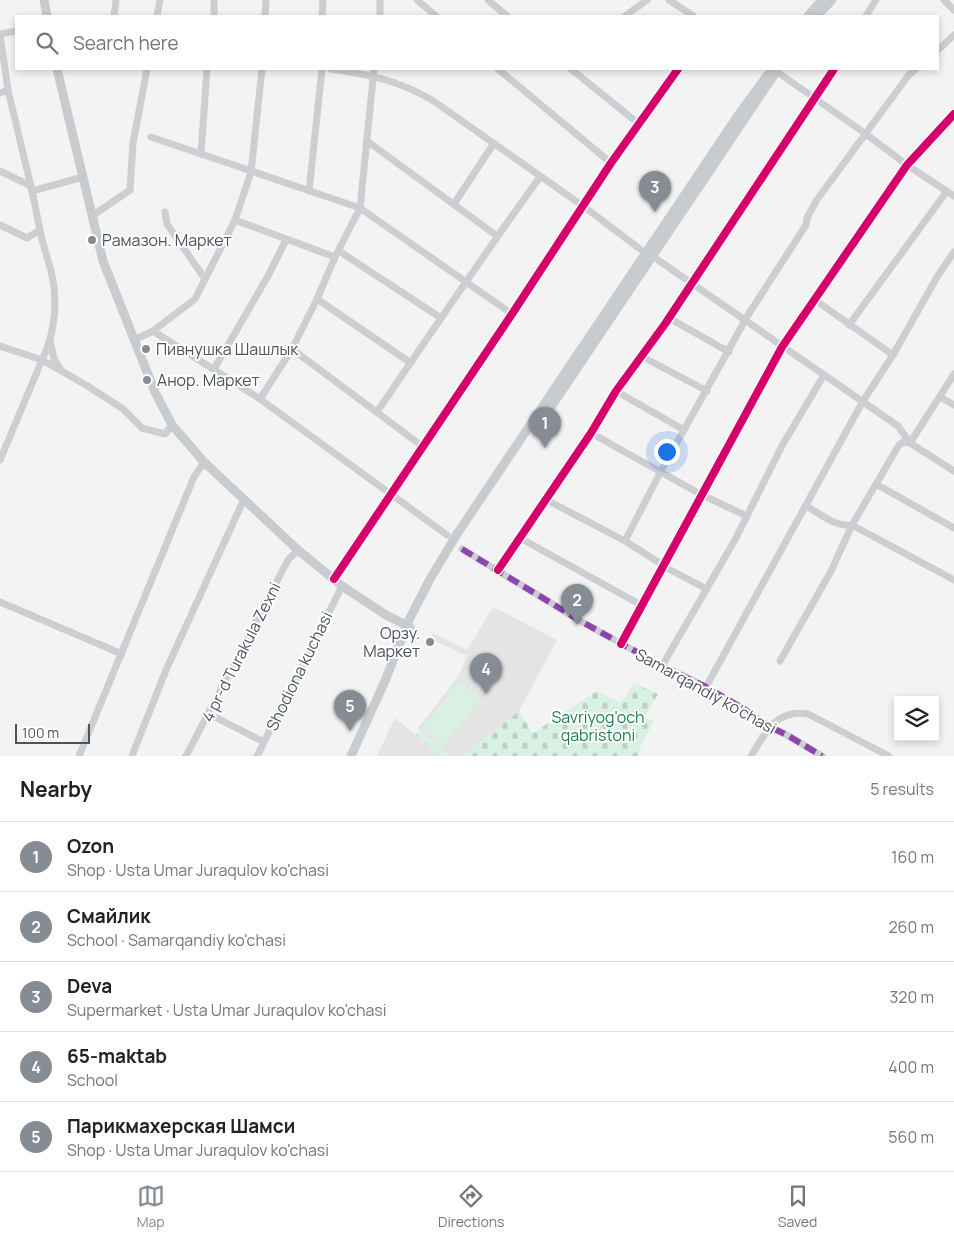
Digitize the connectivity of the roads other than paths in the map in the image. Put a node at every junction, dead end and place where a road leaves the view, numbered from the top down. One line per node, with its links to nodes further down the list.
1 (44, 0): 17 (main road)
2 (116, 0): 18 (street)
3 (160, 0): 19 (street)
4 (214, 0): 20 (street)
5 (266, 0): 21 (street)
6 (323, 0): 22 (street)
7 (380, 0): 23 (street)
8 (417, 0): 24 (street)
9 (488, 0): 25 (street)
10 (647, 0): 26 (street)
11 (669, 0): 27 (street)
12 (822, 0): 28 (main road)
13 (832, 0): 29 (main road)
14 (876, 0): 30 (street)
15 (944, 0): 16 (street)
16 (954, 10)
17 (47, 15)
18 (114, 15)
19 (157, 15)
20 (214, 15)
21 (265, 15)
22 (322, 15)
23 (380, 15)
24 (435, 15)
25 (506, 15)
26 (626, 15)
27 (691, 15)
28 (809, 15)
29 (817, 15)
30 (867, 15)
31 (15, 31): 32 (street)
32 (0, 34): 49 (street)
33 (954, 35): 34 (street)
34 (939, 49)
35 (57, 70): 62 (main road)
36 (147, 70): 72 (street)
37 (207, 70): 57 (street)
38 (262, 70): 61 (street)
39 (322, 70): 65 (street)
40 (345, 70): 48 (street)
41 (499, 70): 58 (street)
42 (572, 70): 52 (street)
43 (677, 70): 52 (street)
44 (774, 70): 146 (main road)
45 (776, 70): 50 (street)
46 (833, 70): 50 (street)
47 (915, 70): 53 (street)
48 (374, 72): 55 (street); 56 (street)
49 (4, 91): 64 (street)
50 (815, 99): 53 (street); 85 (street)
51 (954, 114): 59 (street)
52 (639, 124): 58 (street)
53 (866, 134): 59 (street); 91 (street)
54 (152, 137): 57 (street)
55 (367, 141): 68 (street); 70 (street)
56 (494, 143): 63 (street); 68 (street)
57 (201, 154): 61 (street)
58 (611, 163): 69 (street)
59 (907, 166): 66 (street); 87 (street)
60 (0, 171): 64 (street)
61 (251, 172): 65 (street); 73 (street)
62 (83, 177): 64 (street); 72 (main road)
63 (540, 177): 69 (street); 76 (street)
64 (32, 188): 75 (street)
65 (309, 190): 70 (street)
66 (947, 191): 67 (street); 92 (street)
67 (954, 196)
68 (454, 204): 76 (street)
69 (584, 206): 78 (street); 88 (street)
70 (360, 208): 79 (street); 84 (street)
71 (166, 212): 83 (street)
72 (92, 216): 95 (main road)
73 (235, 220): 77 (street); 83 (street)
74 (0, 224): 75 (street)
75 (40, 230): 94 (street)
76 (497, 236): 84 (street)
77 (286, 240): 81 (street); 104 (street)
78 (640, 249)
79 (340, 251): 81 (street); 89 (street)
80 (954, 252): 100 (street)
81 (335, 257): 86 (street)
82 (658, 260): 85 (street)
83 (205, 279): 93 (street)
84 (467, 283): 88 (street); 89 (street)
85 (691, 284): 90 (street); 91 (street)
86 (317, 299): 98 (street); 103 (street)
87 (815, 300): 92 (street); 97 (street)
88 (512, 314): 119 (street)
89 (441, 318): 103 (street)
90 (669, 318): 99 (street); 101 (street)
91 (746, 319): 97 (street); 99 (street)
92 (850, 325): 100 (street)
93 (153, 331): 95 (street); 104 (street)
94 (50, 340): 102 (street); 105 (street)
95 (134, 340): 115 (main road)
96 (0, 346): 102 (street)
97 (782, 346): 107 (street); 126 (street)
98 (292, 349): 111 (street); 114 (street)
99 (729, 352): 109 (street)
100 (893, 355): 112 (street)
101 (641, 356): 108 (street); 109 (street)
102 (42, 360): 105 (street); 120 (street)
103 (411, 362): 114 (street)
104 (214, 369): 111 (street)
105 (61, 371): 115 (street)
106 (954, 374): 110 (street)
107 (824, 375): 112 (street); 130 (street)
108 (616, 391): 116 (street); 117 (street)
109 (707, 391): 116 (street)
110 (940, 397): 113 (street); 118 (street)
111 (260, 399): 125 (street)
112 (864, 401): 118 (street); 129 (street)
113 (954, 405)
114 (377, 412): 119 (street)
115 (172, 424): 121 (main road)
116 (684, 430): 122 (street)
117 (591, 433): 122 (street); 128 (street)
118 (910, 443): 123 (street); 124 (street)
119 (422, 446): 125 (street)
120 (0, 460)
121 (204, 462): 127 (main road); 148 (street)
122 (661, 471): 126 (street); 135 (street)
123 (954, 471)
124 (876, 484): 131 (street); 132 (street)
125 (392, 495): 133 (street); 140 (street)
126 (702, 495): 130 (street); 138 (street)
127 (244, 499): 137 (main road); 156 (street)
128 (545, 499): 134 (street); 135 (street)
129 (806, 506): 131 (street); 151 (street)
130 (747, 516): 143 (street)
131 (852, 525): 141 (street); 149 (street)
132 (954, 528)
133 (447, 535)
134 (520, 538): 139 (street); 145 (street)
135 (625, 541): 138 (street)
136 (462, 549): 139 (street, Samarqandiy ko'chasi)
137 (298, 550): 140 (main road); 152 (street, 4 pr-d Turakula Zexni)
138 (663, 566): 143 (street); 145 (street)
139 (498, 570): 147 (street, Samarqandiy ko'chasi)
140 (334, 579): 142 (main road)
141 (954, 580)
142 (342, 586): 146 (main road); 154 (street, Shodiona kuchasi)
143 (707, 589): 150 (street)
144 (0, 602): 148 (street)
145 (642, 605): 147 (street)
146 (409, 627): 159 (main road); 160 (main road)
147 (621, 644): 150 (street, Samarqandiy ko'chasi)
148 (122, 654): 155 (street)
149 (780, 661)
150 (662, 666): 151 (street, Samarqandiy ko'chasi)
151 (706, 687): 153 (street, Samarqandiy ko'chasi)
152 (209, 714): 154 (street); 157 (street, 4 pr-d Turakula Zexni)
153 (770, 727): 161 (street); 162 (street, Samarqandiy ko'chasi); 163 (street)
154 (264, 742): 158 (street, Shodiona kuchasi)
155 (78, 756)
156 (132, 756)
157 (186, 756)
158 (257, 756)
159 (351, 756)
160 (357, 756)
161 (751, 756)
162 (822, 756)
163 (888, 756)

